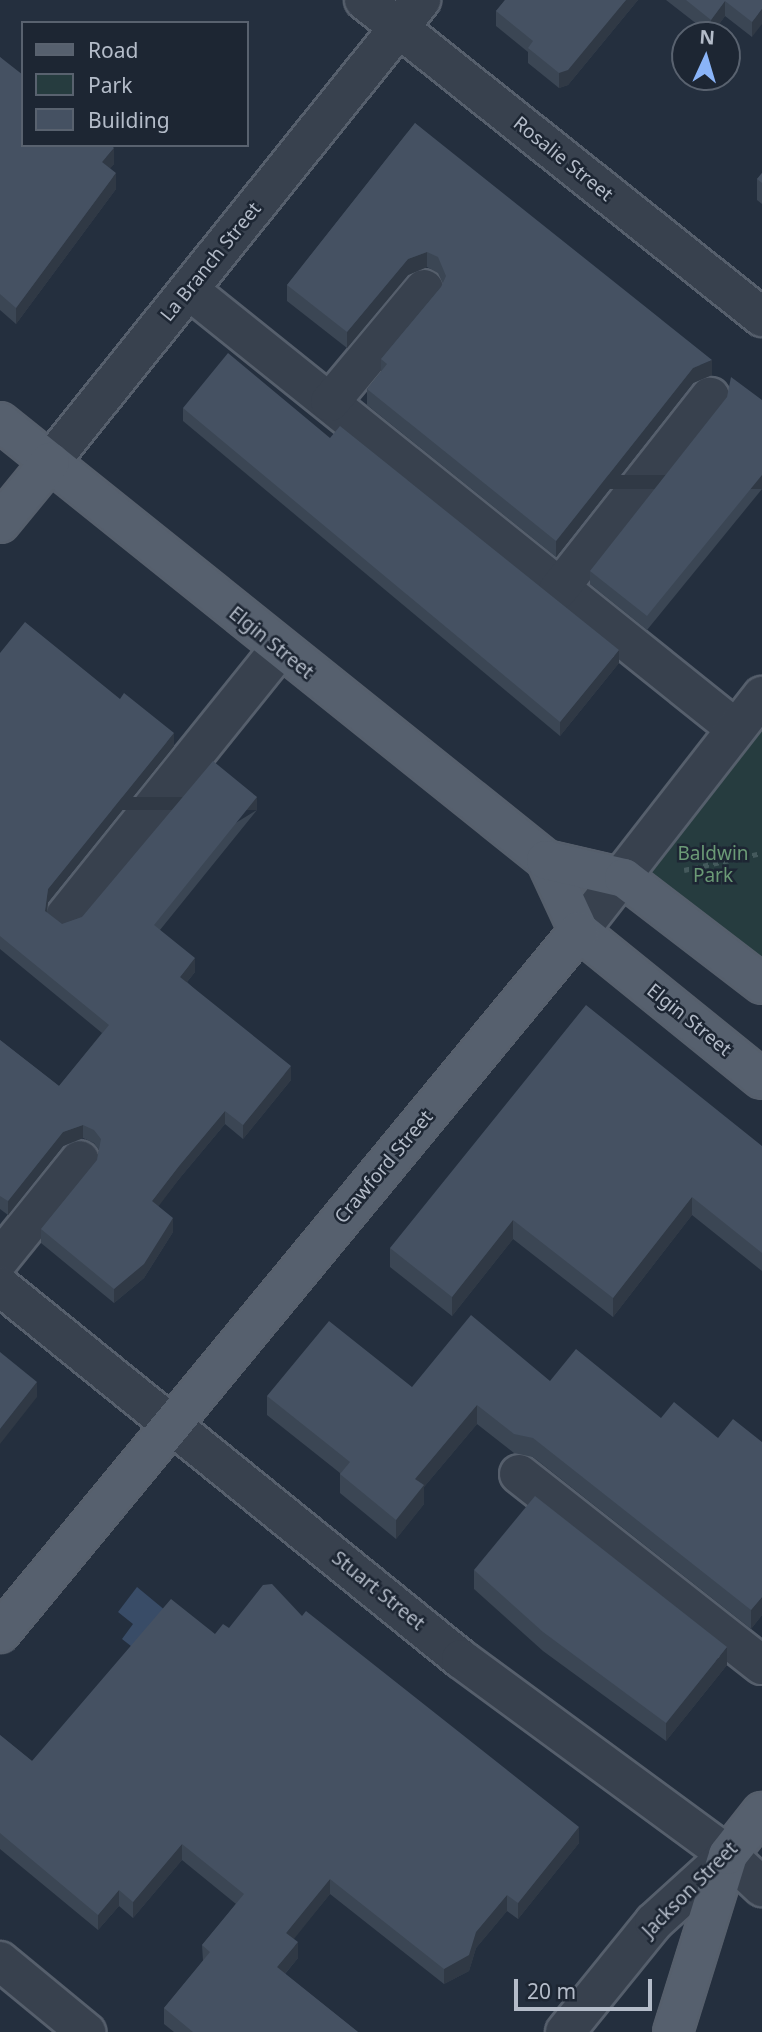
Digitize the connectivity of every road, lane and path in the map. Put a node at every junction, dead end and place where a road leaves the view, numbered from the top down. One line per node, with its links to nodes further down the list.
1 (364, 0): 2 (street, Rosalie Street)
2 (410, 14): 4 (street, La Branch Street); 5 (street, Rosalie Street)
3 (424, 289): 7 (street)
4 (189, 290): 7 (street); 9 (street, La Branch Street)
5 (762, 317)
6 (710, 397): 11 (street)
7 (330, 402): 11 (street)
8 (0, 422): 9 (main road, Elgin Street)
9 (50, 462): 10 (main road, La Branch Street); 12 (main road, Elgin Street)
10 (0, 523)
11 (558, 590): 14 (street)
12 (279, 650): 16 (main road, Elgin Street); 19 (street)
13 (762, 695): 14 (street, Crawford Street)
14 (736, 729): 18 (street, Crawford Street)
15 (762, 853): 17 (path)
16 (546, 860): 18 (main road, Elgin Street); 20 (main road, Elgin Street)
17 (670, 874)
18 (624, 877): 20 (street, Crawford Street); 21 (main road, Elgin Street)
19 (65, 916)
20 (579, 932): 22 (main road, Elgin Street); 26 (main road, Crawford Street)
21 (762, 984)
22 (762, 1079)
23 (80, 1160): 24 (street)
24 (0, 1259)
25 (0, 1286): 26 (street, Stuart Street)
26 (172, 1422): 28 (main road, Crawford Street); 31 (street, Stuart Street)
27 (519, 1474): 29 (street)
28 (0, 1633)
29 (762, 1665)
30 (762, 1812): 31 (main road, Jackson Street)
31 (728, 1855): 32 (street, Stuart Street); 35 (street, Jackson Street); 36 (main road)
32 (762, 1887)
33 (0, 1961): 34 (street)
34 (86, 2032)
35 (565, 2032)
36 (673, 2032)

